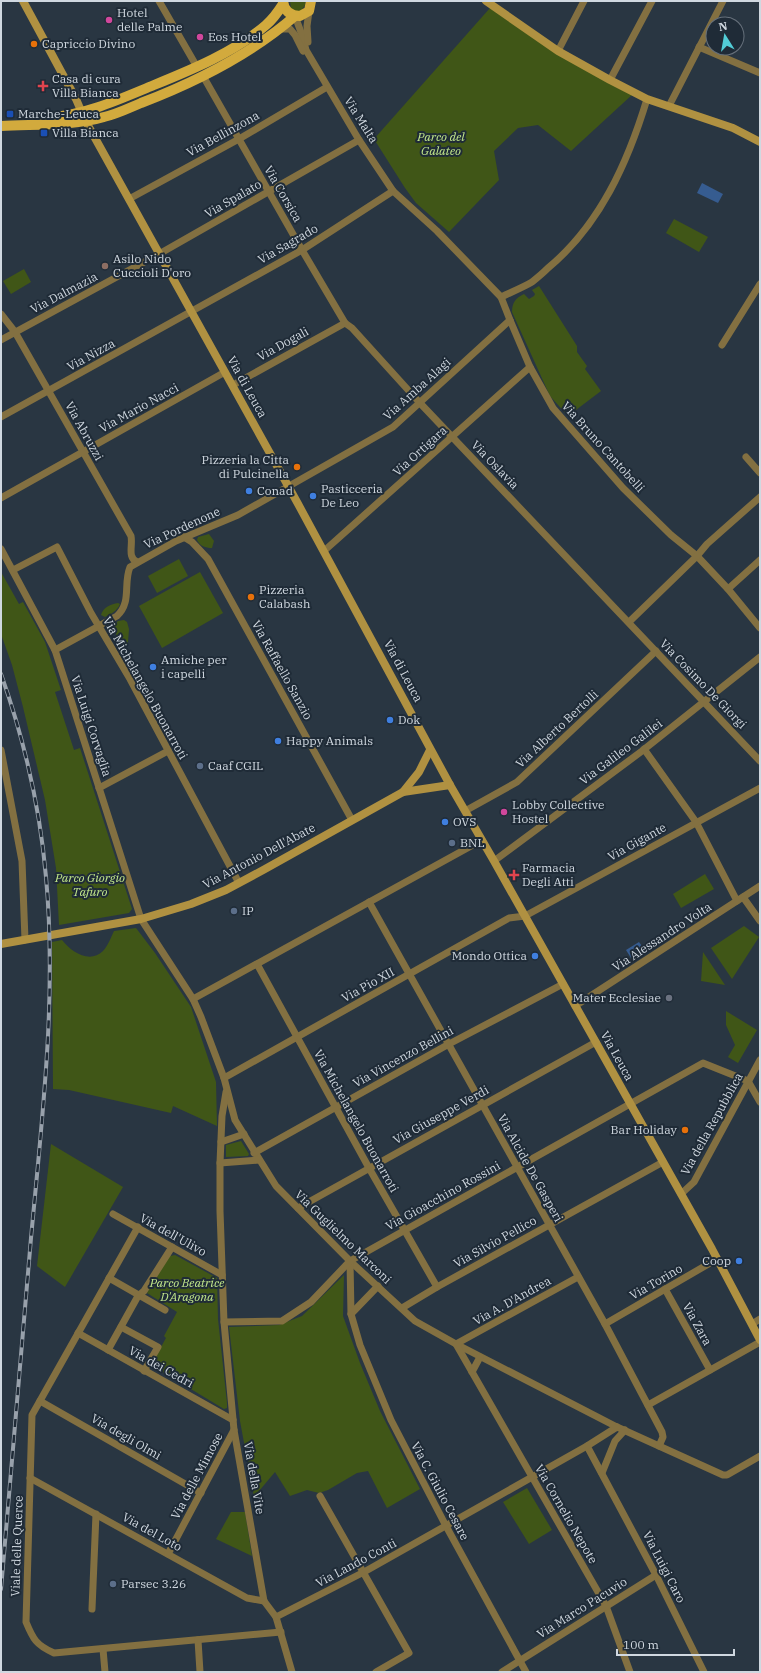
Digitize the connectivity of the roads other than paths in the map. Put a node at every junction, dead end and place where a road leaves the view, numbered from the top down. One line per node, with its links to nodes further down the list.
1 (23, 1): 20 (main road, Via di Leuca)
2 (159, 1): 14 (street, Via Corsica)
3 (486, 1): 12 (main road)
4 (584, 1): 12 (street)
5 (652, 1): 16 (street)
6 (723, 1): 11 (street)
7 (283, 3): 9 (main road); 14 (main road)
8 (310, 6): 9 (main road); 13 (street, Via Malta)
9 (295, 16): 10 (main road); 13 (street, Via Malta)
10 (280, 29): 13 (street, Via Malta); 14 (main road)
11 (699, 47): 15 (street); 19 (street)
12 (558, 51): 16 (main road)
13 (312, 60): 17 (street, Via Malta)
14 (200, 72): 20 (main road); 23 (street, Via Corsica)
15 (760, 73)
16 (610, 80): 18 (main road)
17 (328, 87): 23 (street, Via Bellinzona); 25 (street, Via Malta)
18 (647, 99): 19 (main road); 32 (street)
19 (669, 106): 24 (main road)
20 (83, 116): 21 (main road); 22 (main road); 28 (main road, Via di Leuca)
21 (1, 120)
22 (1, 126)
23 (239, 139): 26 (street, Via Corsica); 28 (street, Via Bellinzona)
24 (759, 139)
25 (360, 140): 26 (street, Via Spalato); 27 (street, Via Malta)
26 (268, 191): 29 (street, Via Corsica); 30 (street, Via Spalato)
27 (393, 192): 29 (street, Via Sagrado); 32 (street, Via Bruno Cantobelli)
28 (129, 199): 30 (main road, Via di Leuca)
29 (302, 250): 33 (street, Via Sagrado); 36 (street, Via Corsica)
30 (159, 254): 33 (main road, Via di Leuca); 37 (street, Via Dalmazia)
31 (760, 284): 39 (street)
32 (501, 297): 35 (street, Via Bruno Cantobelli)
33 (191, 311): 41 (main road, Via di Leuca); 43 (street, Via Nizza)
34 (1, 314): 37 (street, Via Abruzzi)
35 (510, 320): 40 (street, Via Bruno Cantobelli); 44 (street, Via Amba Alagi)
36 (345, 323): 42 (street, Via Dogali); 44 (street, Via Oslavia)
37 (16, 332): 38 (street, Via Dalmazia); 43 (street, Via Abruzzi)
38 (1, 340)
39 (722, 345)
40 (530, 367): 46 (street, Via Ortigara); 56 (street, Via Bruno Cantobelli)
41 (225, 372): 42 (main road, Via di Leuca); 47 (street, Via Mario Nacci)
42 (232, 385): 50 (main road, Via di Leuca)
43 (49, 391): 45 (street, Via Nizza); 47 (street, Via Abruzzi)
44 (419, 402): 46 (street, Via Oslavia); 50 (street, Via Amba Alagi)
45 (1, 418)
46 (453, 436): 55 (street, Via Ortigara); 61 (street, Via Oslavia)
47 (84, 452): 52 (street, Via Mario Nacci); 58 (street, Via Abruzzi)
48 (746, 457): 49 (street)
49 (760, 473)
50 (289, 486): 53 (street, Via Pordenone); 55 (main road, Via di Leuca)
51 (760, 497): 56 (street)
52 (1, 498)
53 (184, 537): 58 (street, Via Pordenone); 78 (street, Via Raffaello Sanzio)
54 (1, 549): 59 (street, Via Luigi Corvaglia)
55 (324, 551): 70 (main road, Via di Leuca)
56 (697, 556): 60 (street, Via Bruno Cantobelli); 61 (street)
57 (760, 560): 60 (street)
58 (137, 562): 62 (street, Via Pordenone)
59 (13, 570): 62 (street, Via Michelangelo Buonarroti); 64 (street, Via Luigi Corvaglia)
60 (728, 589): 63 (street, Via Bruno Cantobelli)
61 (629, 622): 65 (street, Via Cosimo De Giorgi)
62 (98, 626): 64 (street, Via Pordenone); 71 (street, Via Michelangelo Buonarroti)
63 (760, 628)
64 (55, 650): 74 (street, Via Luigi Corvaglia)
65 (656, 652): 67 (street, Via Cosimo De Giorgi); 77 (street, Via Alberto Bertolli)
66 (760, 657): 67 (street, Via Galileo Galilei)
67 (704, 701): 68 (street, Via Galileo Galilei); 72 (street, Via Cosimo De Giorgi)
68 (644, 749): 79 (street); 81 (street, Via Galileo Galilei)
69 (1, 750): 89 (street)
70 (430, 750): 73 (main road, Via di Leuca); 76 (main road, Via Antonio Dell'Abate)
71 (168, 751): 74 (street); 82 (street, Via Michelangelo Buonarroti)
72 (760, 761)
73 (450, 785): 76 (main road, Via Antonio Dell'Abate); 77 (main road, Via Leuca)
74 (100, 788): 87 (street, Via Luigi Corvaglia)
75 (760, 788): 79 (street, Via Gigante)
76 (403, 792): 78 (main road, Via Antonio Dell'Abate)
77 (465, 811): 80 (main road, Via Leuca)
78 (352, 820): 82 (main road, Via Antonio Dell'Abate)
79 (696, 822): 84 (street); 86 (street, Via Gigante)
80 (482, 840): 81 (main road, Via Leuca); 85 (street)
81 (494, 861): 86 (main road, Via Leuca)
82 (239, 883): 87 (main road, Via Antonio Dell'Abate)
83 (759, 890): 84 (street, Via Alessandro Volta)
84 (740, 899): 88 (street); 95 (street, Via Alessandro Volta)
85 (369, 902): 91 (street); 92 (street, Via Alcide De Gasperi)
86 (525, 916): 92 (street, Via Pio XII); 93 (main road, Via Leuca)
87 (141, 919): 89 (main road, Via Antonio Dell'Abate); 94 (street, Via Guglielmo Marconi)
88 (760, 922)
89 (25, 940): 90 (main road, Via Antonio Dell'Abate)
90 (1, 944)
91 (257, 964): 94 (street); 96 (street, Via Michelangelo Buonarroti)
92 (410, 975): 96 (street, Via Pio XII); 98 (street, Via Alcide De Gasperi)
93 (563, 984): 95 (main road, Via Leuca); 98 (street, Via Vincenzo Bellini)
94 (193, 999): 100 (street, Via Guglielmo Marconi)
95 (575, 1006): 97 (main road, Via Leuca)
96 (298, 1037): 100 (street, Via Pio XII); 106 (street, Via Michelangelo Buonarroti)
97 (596, 1042): 104 (main road, Via Leuca); 105 (street, Via Giuseppe Verdi)
98 (449, 1044): 105 (street, Via Alcide De Gasperi); 106 (street, Via Vincenzo Bellini)
99 (760, 1060): 101 (street, Via della Repubblica)
100 (224, 1078): 102 (street, Via Guglielmo Marconi)
101 (748, 1081): 103 (street); 104 (street, Via Gioacchino Rossini); 115 (street, Via della Repubblica)
102 (226, 1090): 107 (street, Via Guglielmo Marconi); 108 (street, Via della Vite)
103 (760, 1102)
104 (631, 1104): 111 (main road, Via Leuca); 113 (street, Via Gioacchino Rossini)
105 (483, 1105): 113 (street, Via Alcide De Gasperi); 114 (street, Via Giuseppe Verdi)
106 (336, 1107): 109 (street, Via Vincenzo Bellini); 114 (street, Via Michelangelo Buonarroti)
107 (244, 1134): 108 (street); 109 (street, Via Guglielmo Marconi)
108 (221, 1142): 112 (street, Via della Vite)
109 (254, 1153): 110 (street, Via Guglielmo Marconi)
110 (259, 1160): 112 (street); 116 (street, Via Guglielmo Marconi)
111 (663, 1162): 115 (main road, Via Leuca); 118 (street, Via Silvio Pellico)
112 (220, 1163): 124 (street, Via della Vite)
113 (517, 1167): 118 (street, Via Alcide De Gasperi); 120 (street, Via Gioacchino Rossini)
114 (369, 1168): 116 (street, Via Giuseppe Verdi); 120 (street, Via Michelangelo Buonarroti)
115 (680, 1194): 122 (main road, Via Leuca)
116 (298, 1208): 123 (street, Via Guglielmo Marconi)
117 (113, 1214): 119 (street, Via dell'Ulivo)
118 (549, 1225): 125 (street, Via Alcide De Gasperi); 128 (street, Via Silvio Pellico)
119 (138, 1227): 121 (street, Via dell'Ulivo); 126 (street, Viale delle Querce)
120 (404, 1230): 123 (street, Via Gioacchino Rossini); 128 (street, Via Michelangelo Buonarroti)
121 (172, 1247): 124 (street, Via dell'Ulivo); 130 (street)
122 (718, 1259): 129 (street, Via Torino); 137 (main road, Via Leuca)
123 (350, 1261): 127 (street, Via Guglielmo Marconi); 133 (street, Via C. Giulio Cesare); 135 (street)
124 (222, 1275): 135 (street, Via della Vite)
125 (578, 1277): 136 (street, Via Alcide De Gasperi); 141 (street, Via A. D'Andrea)
126 (109, 1278): 130 (street); 139 (street, Viale delle Querce)
127 (378, 1286): 131 (street, Via Guglielmo Marconi); 133 (street)
128 (437, 1287): 131 (street, Via Silvio Pellico)
129 (665, 1289): 136 (street, Via Torino); 145 (street, Via Zara)
130 (138, 1296): 132 (street); 138 (street)
131 (402, 1308): 141 (street, Via Guglielmo Marconi)
132 (166, 1310)
133 (351, 1314): 162 (street, Via C. Giulio Cesare)
134 (760, 1319): 137 (street)
135 (224, 1322): 149 (street, Via della Vite)
136 (605, 1324): 148 (street, Via Alcide De Gasperi)
137 (752, 1324): 140 (main road, Via Leuca)
138 (121, 1326): 142 (street); 144 (street)
139 (78, 1333): 142 (street, Via dei Cedri); 147 (street, Viale delle Querce)
140 (760, 1341): 145 (street)
141 (456, 1344): 143 (street, Via Guglielmo Marconi); 146 (street, Via Cornelio Nepote)
142 (108, 1350): 144 (street, Via dei Cedri)
143 (480, 1357): 146 (street); 150 (street, Via Guglielmo Marconi)
144 (144, 1370): 149 (street, Via dei Cedri)
145 (710, 1370): 148 (street)
146 (472, 1372): 157 (street, Via Cornelio Nepote)
147 (40, 1400): 158 (street, Viale delle Querce); 159 (street, Via degli Olmi)
148 (648, 1406): 154 (street, Via Alcide De Gasperi)
149 (233, 1420): 151 (street, Via della Vite)
150 (617, 1427): 152 (street, Via Guglielmo Marconi); 153 (street, Via Lando Conti)
151 (234, 1430): 159 (street, Via delle Mimose); 166 (street, Via della Vite)
152 (625, 1430): 154 (street, Via Guglielmo Marconi); 156 (street)
153 (587, 1446): 156 (street, Via Luigi Caro); 157 (street, Via Lando Conti)
154 (660, 1446): 155 (street, Via Guglielmo Marconi)
155 (760, 1456)
156 (602, 1473): 165 (street, Via Luigi Caro)
157 (533, 1477): 162 (street, Via Lando Conti); 167 (street, Via Cornelio Nepote)
158 (30, 1478): 161 (street, Via del Loto); 172 (street, Viale delle Querce)
159 (201, 1493): 163 (street, Via delle Mimose)
160 (320, 1496): 164 (street)
161 (96, 1514): 163 (street, Via del Loto); 168 (street)
162 (446, 1526): 164 (street, Via Lando Conti); 174 (street, Via C. Giulio Cesare)
163 (168, 1554): 166 (street, Via del Loto)
164 (364, 1572): 169 (street, Via Lando Conti); 179 (street)
165 (656, 1575): 167 (street, Via Marco Pacuvio); 183 (street, Via Luigi Caro)
166 (264, 1601): 169 (street, Via della Vite)
167 (606, 1606): 174 (street, Via Marco Pacuvio); 182 (street, Via Cornelio Nepote)
168 (92, 1610)
169 (276, 1617): 170 (street, Via della Vite)
170 (281, 1632): 171 (street, Viale delle Querce); 173 (street, Via della Vite)
171 (198, 1640): 172 (street, Viale delle Querce); 176 (street)
172 (103, 1649): 175 (street)
173 (288, 1659): 177 (street); 178 (street)
174 (520, 1661): 180 (street, Via Marco Pacuvio); 181 (street, Via C. Giulio Cesare)
175 (105, 1672)
176 (200, 1672)
177 (288, 1672)
178 (292, 1672)
179 (376, 1672)
180 (502, 1672)
181 (526, 1672)
182 (630, 1672)
183 (704, 1672)

